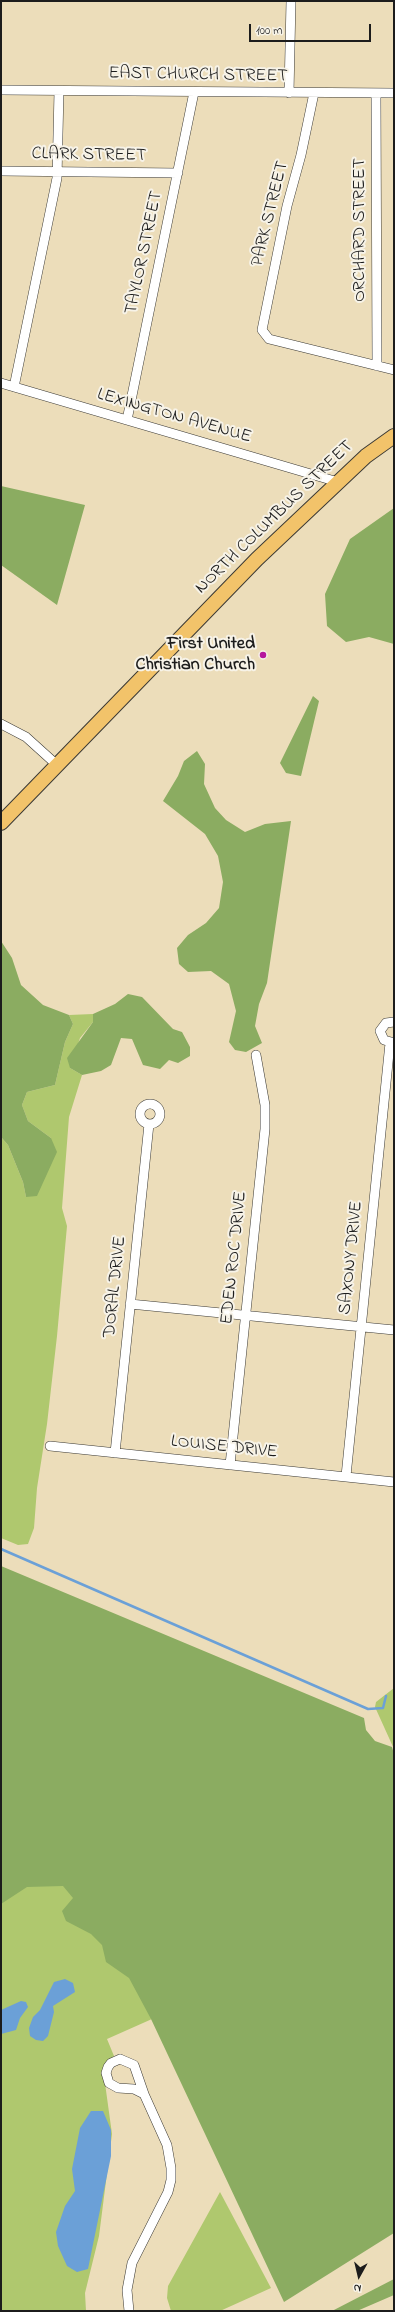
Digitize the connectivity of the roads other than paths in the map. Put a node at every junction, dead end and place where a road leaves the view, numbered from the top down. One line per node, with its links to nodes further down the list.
1 (291, 1): 5 (street)
2 (1, 90): 3 (street, EAST CHURCH STREET)
3 (59, 91): 4 (street, EAST CHURCH STREET); 10 (street)
4 (194, 92): 5 (street, EAST CHURCH STREET); 11 (street, TAYLOR STREET)
5 (289, 93): 6 (street, EAST CHURCH STREET)
6 (314, 93): 7 (street, EAST CHURCH STREET); 12 (street, PARK STREET)
7 (376, 93): 8 (street, EAST CHURCH STREET); 12 (street, ORCHARD STREET)
8 (394, 93)
9 (1, 171): 10 (street, CLARK STREET)
10 (58, 172): 11 (street, CLARK STREET); 15 (street)
11 (178, 173): 16 (street, TAYLOR STREET)
12 (377, 366): 13 (street)
13 (394, 370)
14 (1, 383): 15 (street, LEXINGTON AVENUE)
15 (14, 387): 16 (street, LEXINGTON AVENUE)
16 (127, 420): 18 (street, LEXINGTON AVENUE)
17 (394, 436): 18 (main road, NORTH COLUMBUS STREET)
18 (338, 482): 20 (main road, NORTH COLUMBUS STREET)
19 (1, 724): 20 (street)
20 (57, 765): 21 (main road, NORTH COLUMBUS STREET)
21 (1, 823)
22 (394, 1022): 23 (street, SAXONY DRIVE)
23 (392, 1043): 28 (street, SAXONY DRIVE)
24 (256, 1055): 27 (street, EDEN ROC DRIVE)
25 (149, 1124): 26 (street, DORAL DRIVE)
26 (130, 1304): 27 (street); 31 (street, DORAL DRIVE)
27 (245, 1315): 28 (street); 32 (street, EDEN ROC DRIVE)
28 (361, 1327): 29 (street); 33 (street, SAXONY DRIVE)
29 (394, 1330)
30 (50, 1446): 31 (street, LOUISE DRIVE)
31 (115, 1453): 32 (street, LOUISE DRIVE)
32 (230, 1465): 33 (street, LOUISE DRIVE)
33 (346, 1476): 34 (street, LOUISE DRIVE)
34 (394, 1482)
35 (144, 2094): 35 (street); 36 (street)
36 (129, 2311)

